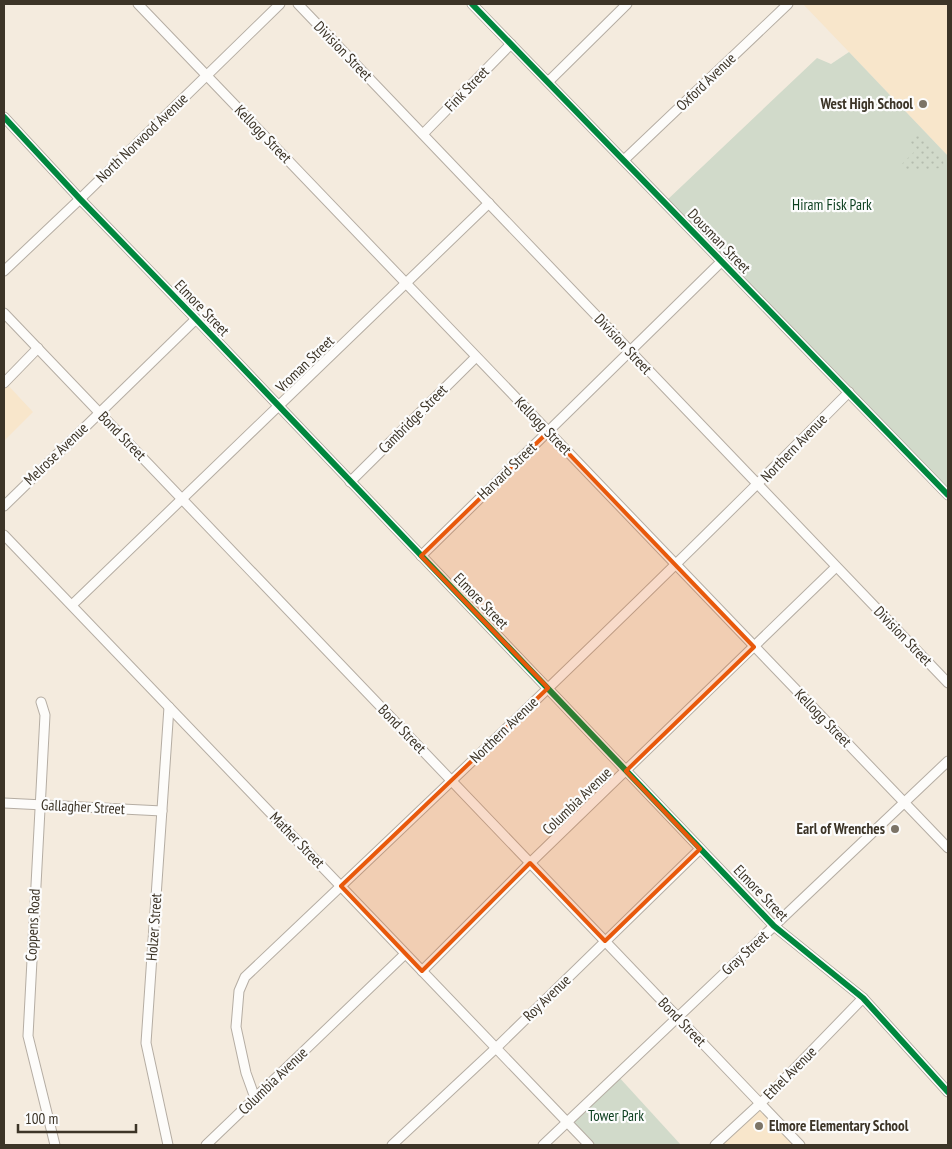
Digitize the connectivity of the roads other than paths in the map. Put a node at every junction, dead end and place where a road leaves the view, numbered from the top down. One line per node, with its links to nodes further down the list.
1 (138, 4): 8 (street, Kellogg Street)
2 (280, 4): 8 (street, North Norwood Avenue)
3 (298, 4): 11 (street, Division Street)
4 (472, 4): 7 (street, Dousman Street)
5 (627, 4): 9 (street)
6 (788, 4): 12 (street, Oxford Avenue)
7 (511, 44): 9 (street, Dousman Street); 11 (street, Fink Street)
8 (206, 75): 13 (street, North Norwood Avenue); 17 (street, Kellogg Street)
9 (548, 82): 12 (street, Dousman Street)
10 (4, 118): 13 (street, Elmore Street)
11 (423, 134): 14 (street, Division Street)
12 (624, 160): 15 (street, Dousman Street)
13 (80, 199): 16 (street, North Norwood Avenue); 19 (street, Elmore Street)
14 (490, 203): 17 (street, Vroman Street); 21 (street, Division Street)
15 (722, 261): 21 (street, Harvard Street); 24 (street, Dousman Street)
16 (4, 271)
17 (406, 284): 22 (street, Kellogg Street); 25 (street, Vroman Street)
18 (4, 313): 20 (street, Bond Street)
19 (196, 319): 25 (street, Elmore Street); 26 (street, Melrose Avenue)
20 (38, 348): 23 (street); 26 (street, Bond Street)
21 (630, 352): 27 (street, Harvard Street); 29 (street, Division Street)
22 (476, 357): 27 (street, Kellogg Street); 28 (street, Cambridge Street)
23 (4, 383)
24 (849, 392): 29 (street, Northern Avenue); 30 (street, Dousman Street)
25 (278, 406): 28 (street, Elmore Street); 31 (street, Vroman Street)
26 (99, 412): 31 (street, Bond Street); 32 (street, Melrose Avenue)
27 (548, 432): 34 (street, Harvard Street); 35 (street, Kellogg Street)
28 (350, 482): 34 (street, Elmore Street)
29 (758, 485): 35 (street, Northern Avenue); 36 (street, Division Street)
30 (948, 495)
31 (182, 500): 37 (street, Vroman Street); 45 (street, Bond Street)
32 (4, 506)
33 (4, 535): 37 (street, Mather Street)
34 (421, 556): 40 (street, Elmore Street)
35 (675, 564): 38 (street, Kellogg Street); 40 (street, Northern Avenue)
36 (836, 567): 38 (street, Columbia Avenue); 39 (street, Division Street)
37 (72, 606): 42 (street, Mather Street)
38 (754, 646): 44 (street, Columbia Avenue); 46 (street, Kellogg Street)
39 (948, 683)
40 (548, 688): 44 (street, Elmore Street); 45 (street, Northern Avenue)
41 (41, 702): 48 (street, Coppens Road)
42 (169, 707): 49 (street, Holzer Street); 53 (street, Mather Street)
43 (948, 761): 46 (street, Gray Street)
44 (626, 771): 51 (street, Elmore Street); 52 (street, Columbia Avenue)
45 (452, 781): 52 (street, Bond Street); 53 (street, Northern Avenue)
46 (904, 802): 50 (street, Kellogg Street); 54 (street, Gray Street)
47 (4, 803): 48 (street, Gallagher Street)
48 (39, 805): 49 (street, Gallagher Street); 65 (street, Coppens Road)
49 (162, 811): 66 (street, Holzer Street)
50 (948, 848)
51 (700, 849): 54 (street, Elmore Street); 55 (street, Roy Avenue)
52 (530, 863): 55 (street, Bond Street); 57 (street, Columbia Avenue)
53 (341, 886): 56 (street, Mather Street); 62 (street, Northern Avenue)
54 (774, 926): 58 (street, Elmore Street); 59 (street, Gray Street)
55 (605, 941): 59 (street, Bond Street); 60 (street, Roy Avenue)
56 (405, 954): 57 (street, Mather Street); 62 (street, Columbia Avenue)
57 (422, 971): 60 (street, Mather Street)
58 (863, 998): 61 (street, Elmore Street); 63 (street, Ethel Avenue)
59 (678, 1017): 63 (street, Bond Street); 64 (street, Gray Street)
60 (496, 1048): 64 (street, Mather Street); 68 (street, Roy Avenue)
61 (948, 1092)
62 (255, 1098): 67 (street, Columbia Avenue)
63 (760, 1103): 71 (street, Ethel Avenue); 72 (street, Bond Street)
64 (567, 1122): 69 (street, Gray Street); 70 (street, Mather Street)
65 (55, 1145)
66 (168, 1145)
67 (206, 1145)
68 (392, 1145)
69 (543, 1145)
70 (589, 1145)
71 (715, 1145)
72 (800, 1145)

